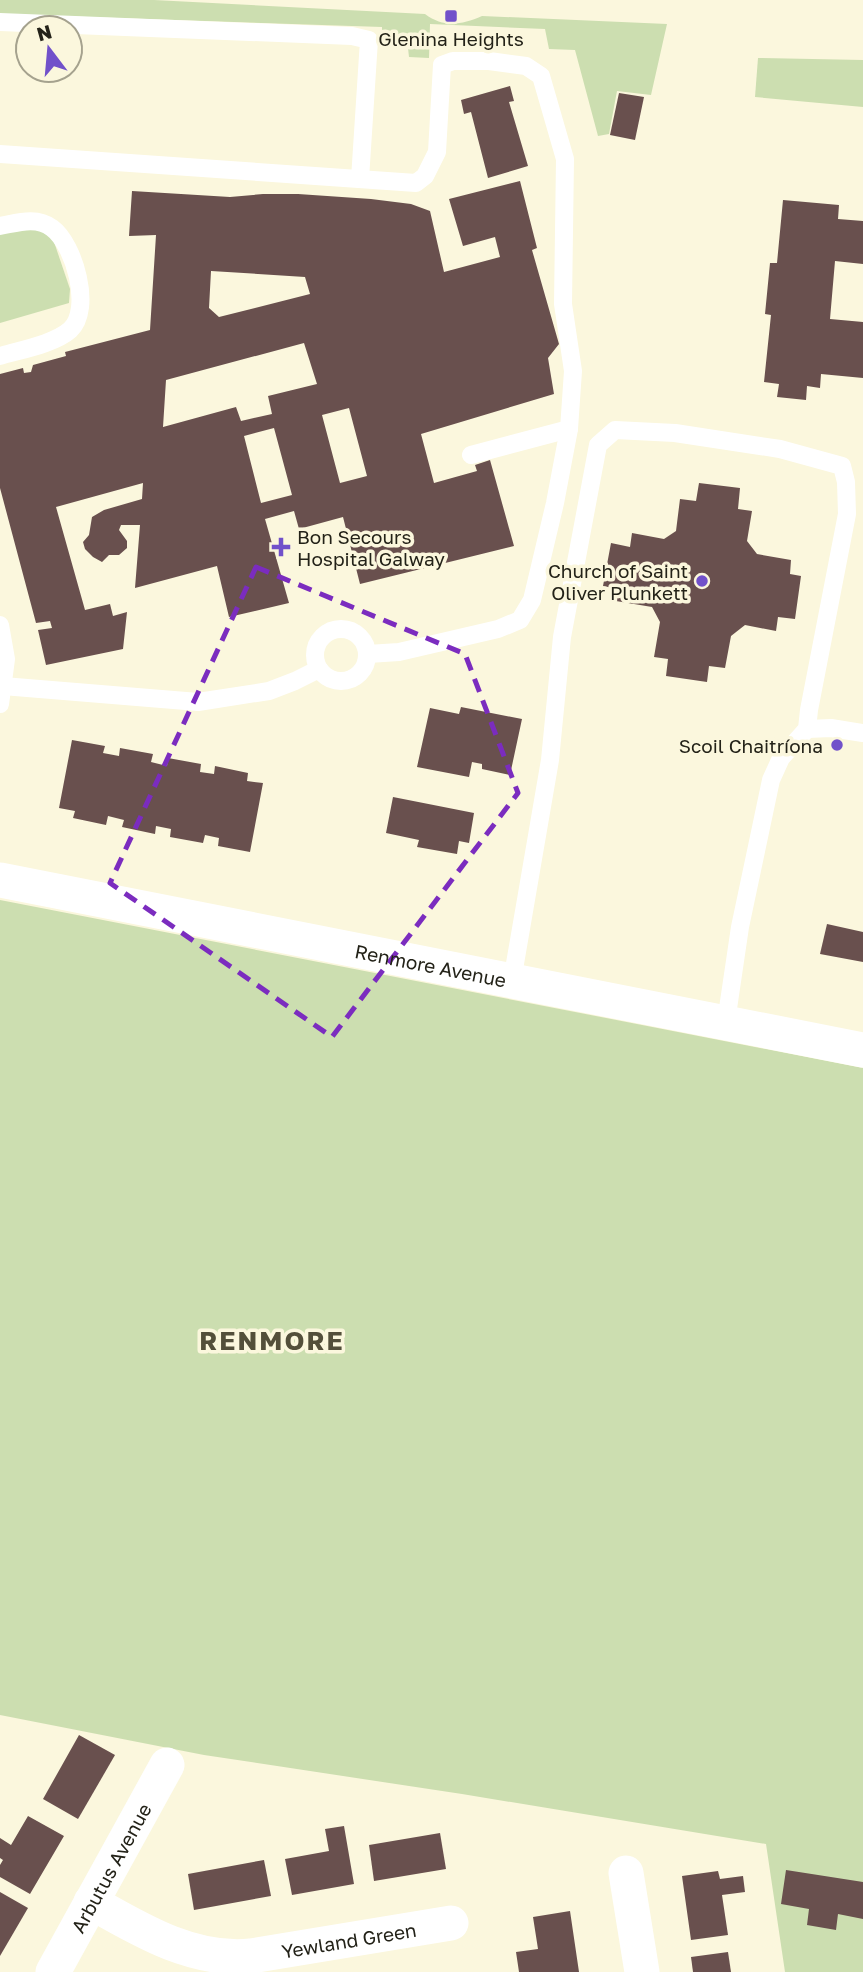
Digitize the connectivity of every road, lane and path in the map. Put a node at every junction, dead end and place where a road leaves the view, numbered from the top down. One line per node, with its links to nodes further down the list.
1 (0, 22): 3 (lane)
2 (0, 154): 3 (lane)
3 (360, 179): 6 (lane)
4 (0, 226): 5 (lane)
5 (0, 356)
6 (569, 429): 7 (lane); 9 (lane)
7 (471, 455)
8 (0, 625): 11 (lane)
9 (368, 654): 10 (lane); 10 (lane)
10 (319, 669): 11 (lane)
11 (3, 685): 12 (lane)
12 (0, 704)
13 (807, 729): 14 (lane); 16 (lane); 17 (lane)
14 (863, 733)
15 (0, 880): 16 (street, Renmore Avenue)
16 (512, 981): 17 (street, Renmore Avenue)
17 (726, 1022): 18 (street, Renmore Avenue)
18 (863, 1050)
19 (167, 1765): 21 (street, Arbutus Avenue)
20 (626, 1873): 24 (street)
21 (91, 1902): 22 (street, Yewland Green); 23 (street, Arbutus Avenue)
22 (451, 1923)
23 (53, 1972)
24 (642, 1972)

